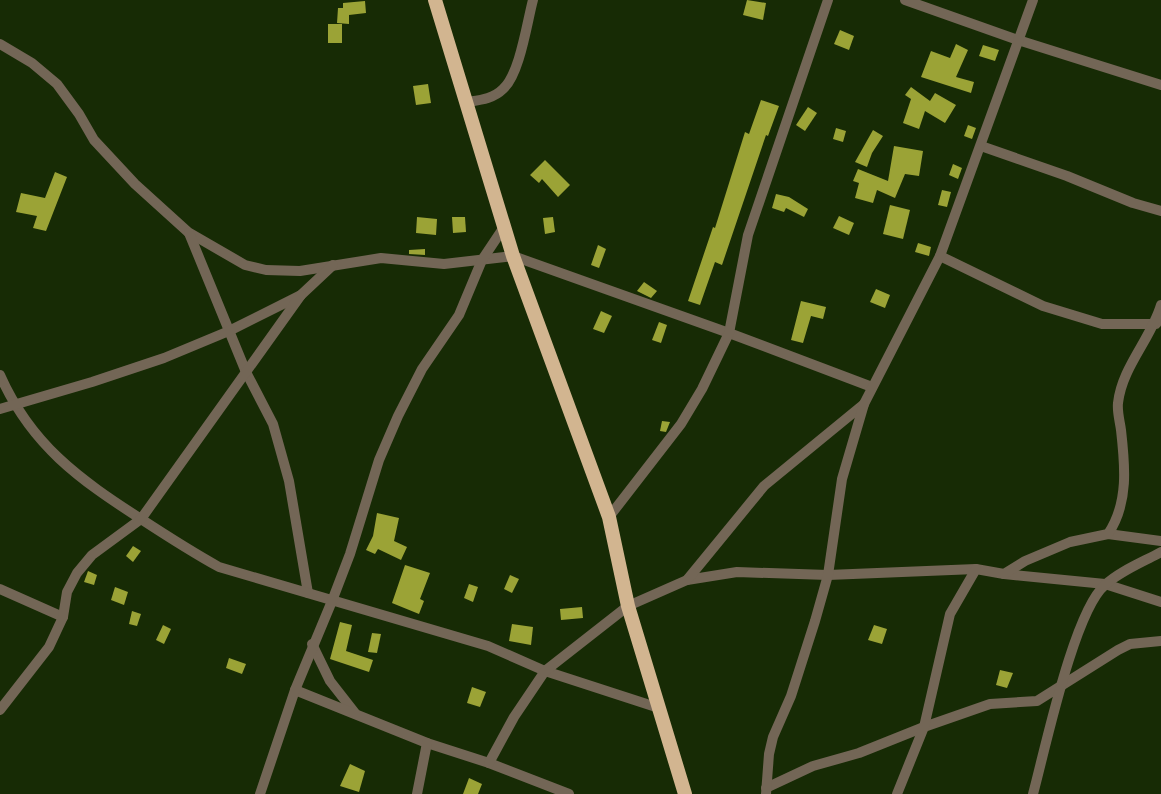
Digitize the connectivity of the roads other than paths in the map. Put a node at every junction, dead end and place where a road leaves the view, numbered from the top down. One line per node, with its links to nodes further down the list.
1 (435, 0): 9 (highway)
2 (533, 0): 9 (street)
3 (828, 0): 22 (street)
4 (905, 0): 6 (street)
5 (1033, 0): 6 (street)
6 (1018, 40): 8 (street); 10 (street)
7 (0, 44): 13 (street)
8 (1161, 85)
9 (467, 102): 12 (highway)
10 (981, 146): 11 (street); 15 (street)
11 (1161, 211)
12 (504, 227): 14 (highway); 16 (street)
13 (188, 232): 17 (street); 21 (street)
14 (513, 256): 16 (street); 22 (street); 30 (highway)
15 (940, 256): 20 (street); 25 (street)
16 (482, 260): 17 (street); 42 (street)
17 (333, 266): 18 (street)
18 (301, 295): 21 (street); 23 (street)
19 (1161, 305): 20 (street)
20 (1158, 321): 32 (street)
21 (229, 331): 23 (street); 27 (street)
22 (729, 333): 25 (street); 30 (street)
23 (246, 372): 31 (street); 41 (street)
24 (0, 377): 27 (street)
25 (872, 386): 28 (street)
26 (0, 401): 27 (street)
27 (13, 404): 29 (street); 31 (street)
28 (864, 404): 37 (street); 38 (street)
29 (0, 409)
30 (610, 516): 44 (highway)
31 (141, 519): 41 (street); 45 (street)
32 (1108, 534): 33 (street); 36 (street)
33 (1161, 541)
34 (1161, 552): 39 (street)
35 (976, 569): 36 (street); 37 (street); 54 (street)
36 (1004, 574): 39 (street)
37 (828, 575): 38 (street); 57 (street)
38 (687, 580): 44 (street)
39 (1105, 584): 43 (street); 49 (street)
40 (0, 589): 45 (street)
41 (308, 593): 42 (street)
42 (332, 601): 47 (street); 48 (street)
43 (1161, 602)
44 (628, 606): 48 (street); 51 (highway)
45 (63, 617): 52 (street)
46 (1161, 641): 49 (street)
47 (312, 644): 50 (street); 53 (street)
48 (545, 671): 51 (street); 56 (street)
49 (1062, 686): 54 (street); 63 (street)
50 (295, 690): 53 (street); 58 (street)
51 (659, 708): 61 (highway)
52 (0, 710)
53 (356, 714): 55 (street)
54 (924, 727): 57 (street); 62 (street)
55 (427, 743): 56 (street); 59 (street)
56 (489, 763): 60 (street)
57 (766, 791)
58 (260, 794)
59 (416, 794)
60 (569, 794)
61 (685, 794)
62 (897, 794)
63 (1033, 794)

